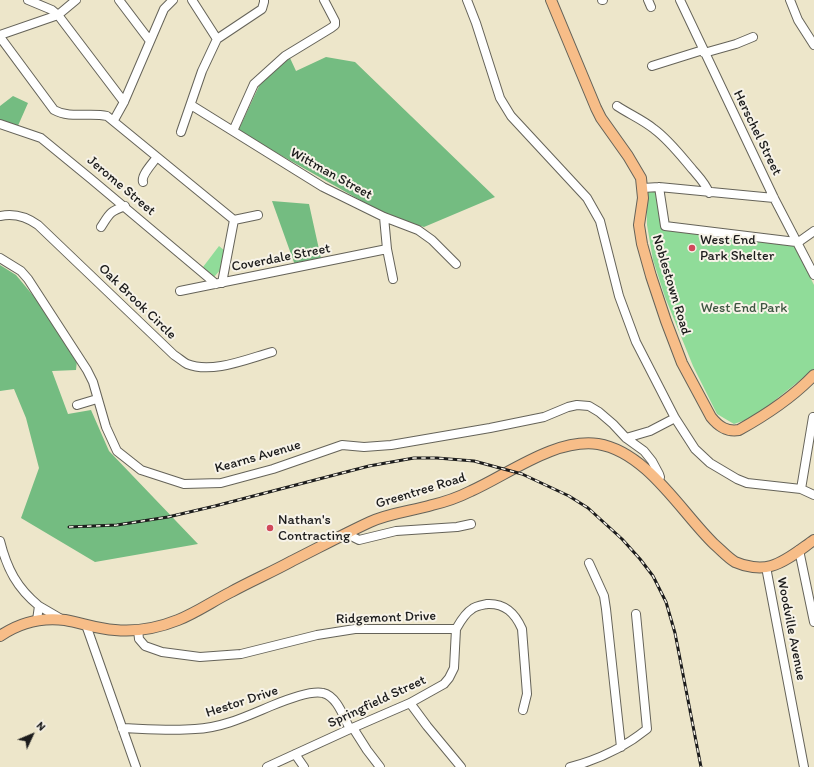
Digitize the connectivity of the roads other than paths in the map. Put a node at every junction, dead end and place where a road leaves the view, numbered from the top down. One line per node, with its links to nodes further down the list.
1 (28, 0): 12 (street)
2 (76, 0): 12 (street)
3 (120, 0): 16 (street)
4 (174, 0): 16 (street)
5 (192, 0): 15 (street)
6 (264, 0): 15 (street)
7 (324, 0): 25 (street)
8 (467, 0): 53 (street)
9 (550, 0): 30 (main road, Noblestown Road)
10 (680, 0): 18 (street, Herschel Street)
11 (790, 0): 17 (street)
12 (58, 15): 13 (street); 20 (street)
13 (0, 36): 23 (street)
14 (753, 37): 18 (street)
15 (217, 39): 21 (street)
16 (150, 41): 20 (street)
17 (814, 45)
18 (704, 51): 19 (street); 32 (street, Herschel Street)
19 (652, 66)
20 (124, 102): 23 (street)
21 (191, 105): 25 (street, Wittman Street); 26 (street)
22 (617, 106): 31 (street)
23 (114, 120): 27 (street)
24 (0, 124): 33 (street, Jerome Street)
25 (233, 131): 36 (street, Wittman Street)
26 (181, 132)
27 (157, 157): 28 (street); 37 (street)
28 (143, 182)
29 (659, 187): 30 (street); 31 (street); 40 (street)
30 (643, 188): 49 (main road, Noblestown Road)
31 (709, 193): 32 (street)
32 (774, 198): 40 (street, Herschel Street)
33 (124, 206): 38 (street); 46 (street, Jerome Street)
34 (258, 215): 37 (street)
35 (0, 216): 48 (street, Oak Brook Circle)
36 (384, 217): 41 (street); 43 (street, Wittman Street)
37 (234, 220): 46 (street)
38 (102, 227)
39 (814, 231): 40 (street)
40 (796, 242): 44 (street, Herschel Street)
41 (387, 249): 45 (street); 46 (street, Coverdale Street)
42 (0, 258): 50 (street, Kearns Avenue)
43 (456, 264)
44 (814, 276)
45 (394, 279)
46 (219, 283): 47 (street, Coverdale Street)
47 (180, 291)
48 (272, 352)
49 (814, 375)
50 (98, 399): 51 (street); 54 (street, Kearns Avenue)
51 (77, 405)
52 (813, 417): 56 (street)
53 (676, 418): 54 (street); 56 (street)
54 (626, 438): 55 (street, Kearns Avenue)
55 (658, 482): 59 (main road, Greentree Road); 64 (main road, Greentree Road)
56 (802, 489): 57 (street)
57 (814, 495)
58 (471, 524): 59 (street)
59 (346, 534): 72 (main road, Greentree Road)
60 (814, 540): 62 (main road, Greentree Road)
61 (0, 545): 65 (street)
62 (799, 550): 64 (main road, Greentree Road); 69 (street)
63 (589, 563): 78 (street)
64 (766, 567): 86 (street, Woodville Avenue)
65 (39, 606): 67 (street); 68 (street)
66 (636, 614): 78 (street)
67 (38, 620): 68 (main road, Greentree Road); 73 (main road, Greentree Road)
68 (64, 620): 70 (main road, Greentree Road)
69 (814, 622)
70 (86, 625): 72 (main road, Greentree Road); 76 (street)
71 (456, 629): 72 (street, Ridgemont Drive); 74 (street, Springfield Street); 75 (street, Ridgemont Drive)
72 (138, 630)
73 (0, 636)
74 (410, 703): 77 (street, Springfield Street); 84 (street)
75 (523, 710)
76 (122, 728): 77 (street, Hestor Drive); 80 (street)
77 (351, 728): 79 (street, Springfield Street); 83 (street, Hestor Drive)
78 (620, 747): 85 (street)
79 (295, 754): 81 (street, Springfield Street); 82 (street)
80 (136, 767)
81 (268, 767)
82 (304, 767)
83 (380, 767)
84 (461, 767)
85 (570, 767)
86 (804, 767)

